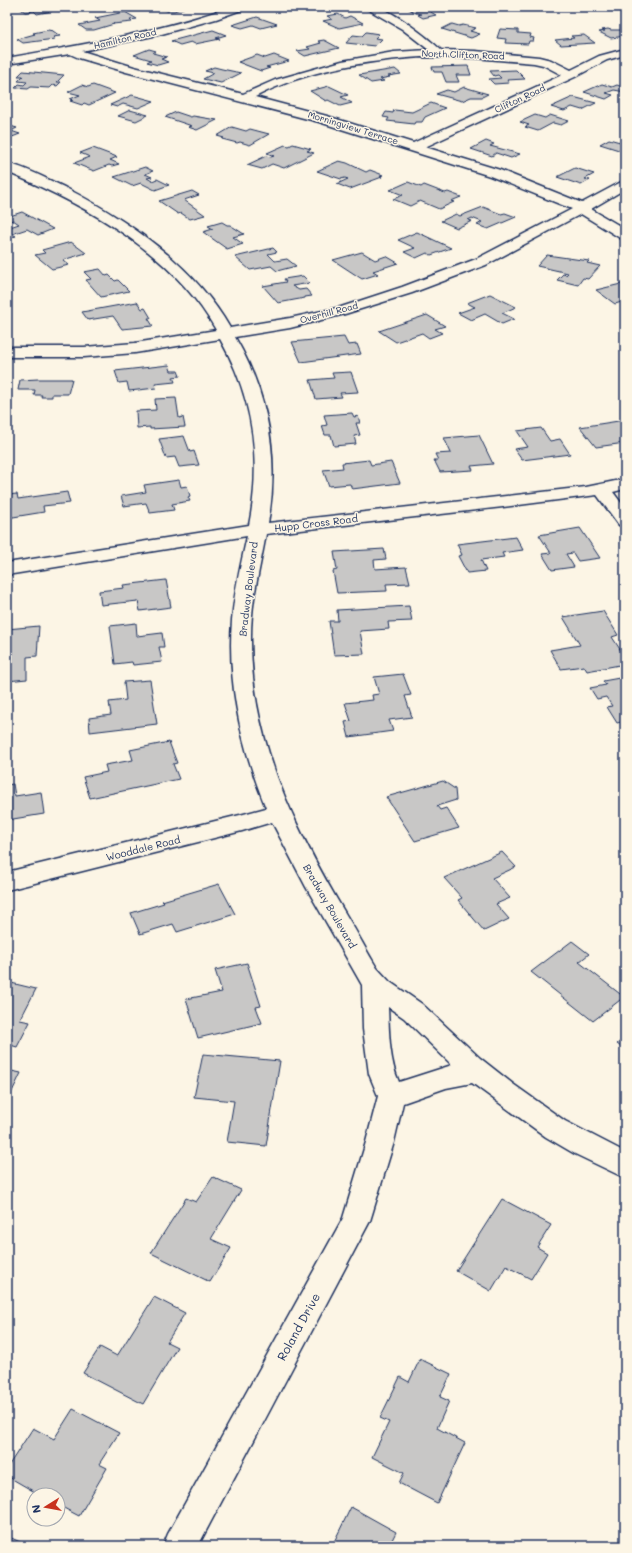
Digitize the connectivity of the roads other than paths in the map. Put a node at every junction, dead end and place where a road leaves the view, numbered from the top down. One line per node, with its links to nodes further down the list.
1 (240, 7): 3 (street, Hamilton Road)
2 (369, 7): 5 (street)
3 (71, 50): 7 (street, Hamilton Road); 10 (street, Morningview Terrace)
4 (625, 52): 6 (street, Clifton Road)
5 (437, 53): 8 (street, North Clifton Road); 10 (street, North Clifton Road)
6 (603, 58): 8 (street, North Clifton Road); 9 (street, Clifton Road)
7 (7, 61)
8 (543, 61): 9 (street, North Clifton Road)
9 (571, 75): 11 (street, Clifton Road)
10 (245, 98): 11 (street, Morningview Terrace)
11 (415, 147): 14 (street, Morningview Terrace)
12 (7, 167): 16 (street, Bradway Boulevard)
13 (625, 184): 14 (street, Overhill Road)
14 (582, 208): 15 (street, Morningview Terrace); 16 (street, Overhill Road)
15 (625, 235)
16 (227, 334): 17 (street, Overhill Road); 21 (street, Bradway Boulevard)
17 (7, 352)
18 (625, 484): 19 (street, Hupp Cross Road)
19 (602, 489): 20 (street); 21 (street, Hupp Cross Road)
20 (625, 521)
21 (256, 530): 22 (street, Hupp Cross Road); 23 (street, Bradway Boulevard)
22 (7, 569)
23 (278, 812): 24 (street, Wooddale Road); 25 (street, Bradway Boulevard)
24 (7, 881)
25 (375, 983): 26 (street, Bradway Boulevard); 27 (street)
26 (476, 1071): 27 (street); 28 (street, Bradway Boulevard)
27 (391, 1096): 29 (street, Roland Drive)
28 (625, 1166)
29 (180, 1546)

